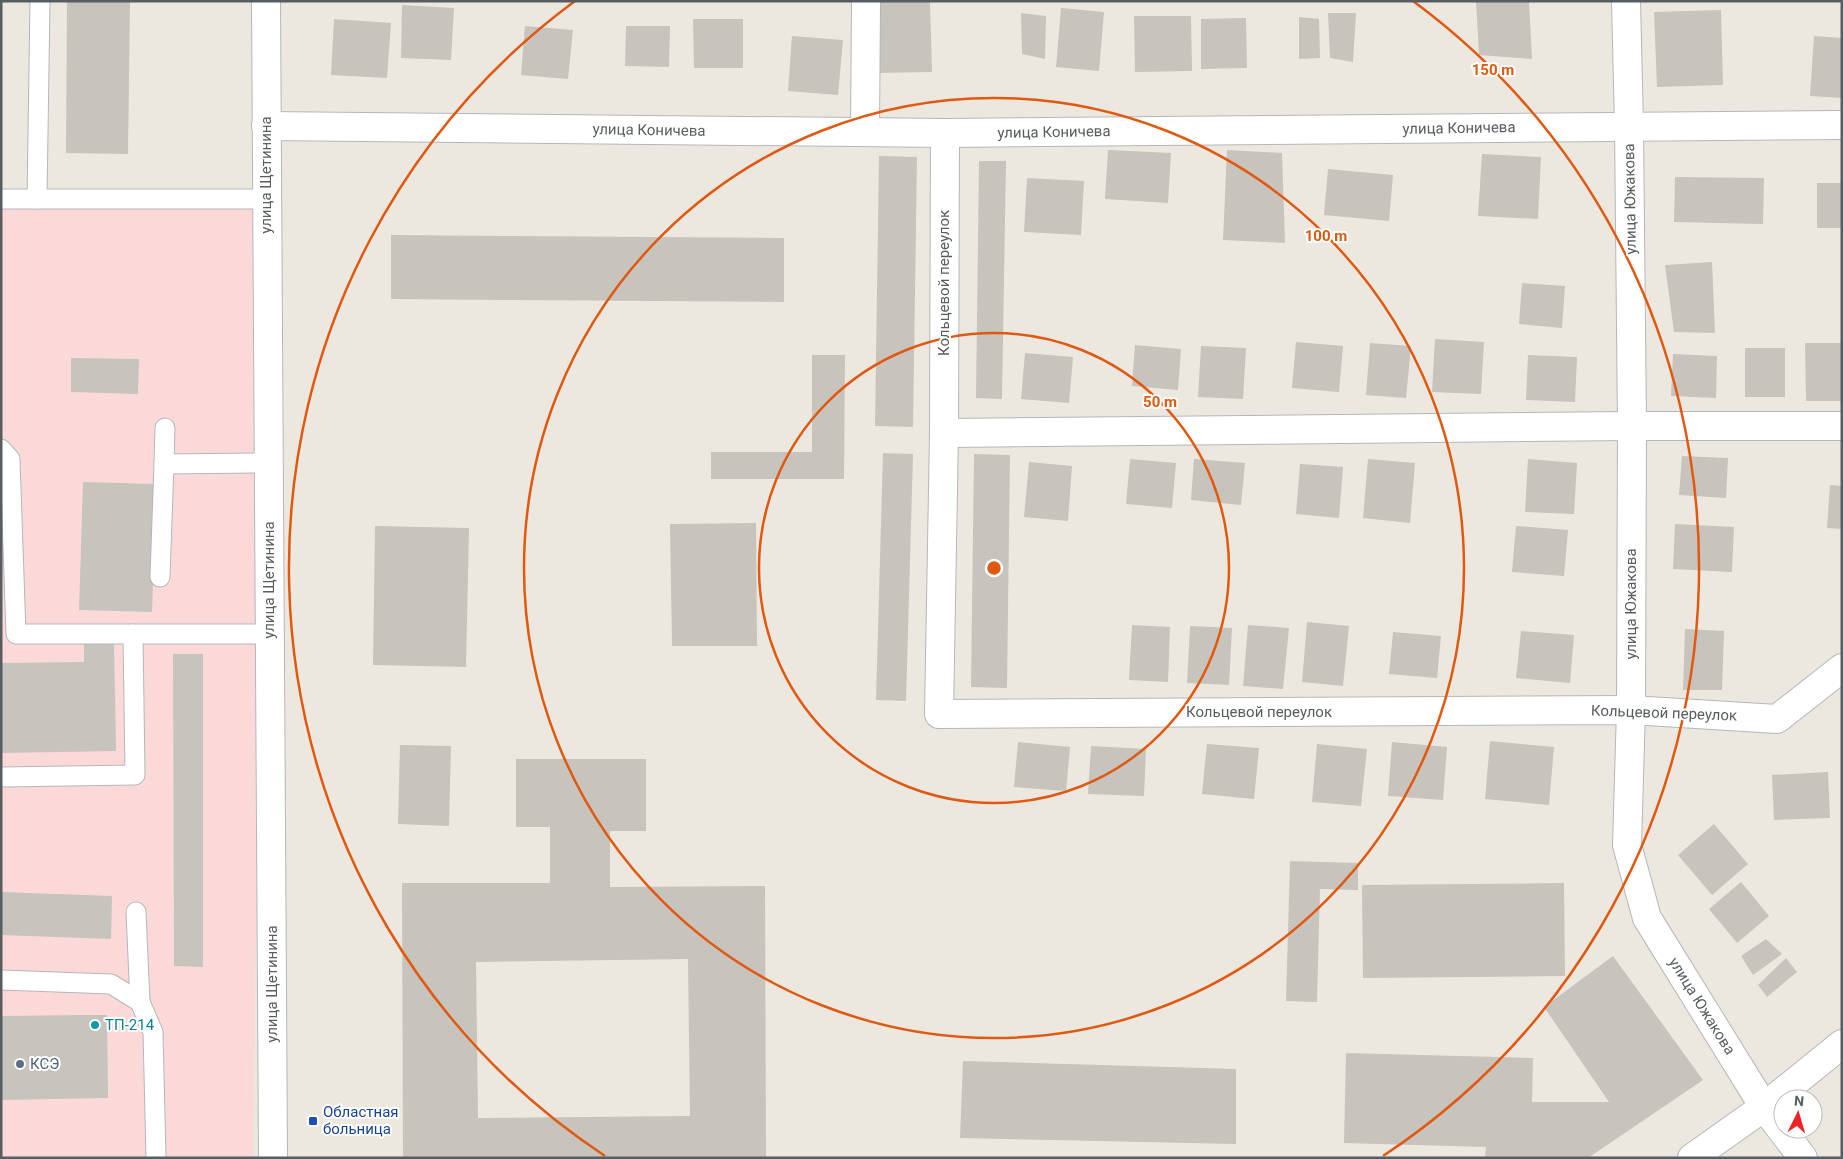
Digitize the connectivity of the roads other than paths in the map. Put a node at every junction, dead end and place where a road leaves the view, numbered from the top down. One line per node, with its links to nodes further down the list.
1 (40, 1): 11 (lane)
2 (266, 1): 6 (street, улица Щетинина)
3 (866, 1): 8 (street)
4 (1626, 1): 7 (street, улица Южакова)
5 (1842, 125): 7 (street, улица Коничева)
6 (266, 126): 8 (street, улица Коничева); 12 (street, улица Щетинина)
7 (1629, 126): 9 (street, улица Коничева); 13 (street, улица Южакова)
8 (865, 132): 9 (street, улица Коничева)
9 (945, 133): 16 (street, Кольцевой переулок)
10 (1, 199): 11 (lane)
11 (37, 199): 12 (lane)
12 (266, 199): 18 (street, улица Щетинина)
13 (1632, 426): 14 (street); 16 (street); 24 (street, улица Южакова)
14 (1842, 426)
15 (165, 428): 19 (lane)
16 (944, 434): 24 (street, Кольцевой переулок)
17 (1, 449): 21 (lane)
18 (268, 463): 19 (lane); 22 (street, улица Щетинина)
19 (164, 464): 20 (lane)
20 (160, 577)
21 (133, 634): 22 (lane); 25 (lane)
22 (270, 634): 32 (street, улица Щетинина)
23 (1842, 668): 24 (street, Кольцевой переулок)
24 (1631, 710): 30 (street, улица Южакова)
25 (1, 777)
26 (136, 912): 28 (lane)
27 (1, 980): 28 (lane)
28 (140, 1002): 31 (lane)
29 (1842, 1044): 30 (street)
30 (1764, 1107): 33 (street); 34 (street, улица Южакова)
31 (156, 1158)
32 (273, 1158)
33 (1692, 1158)
34 (1803, 1158)

